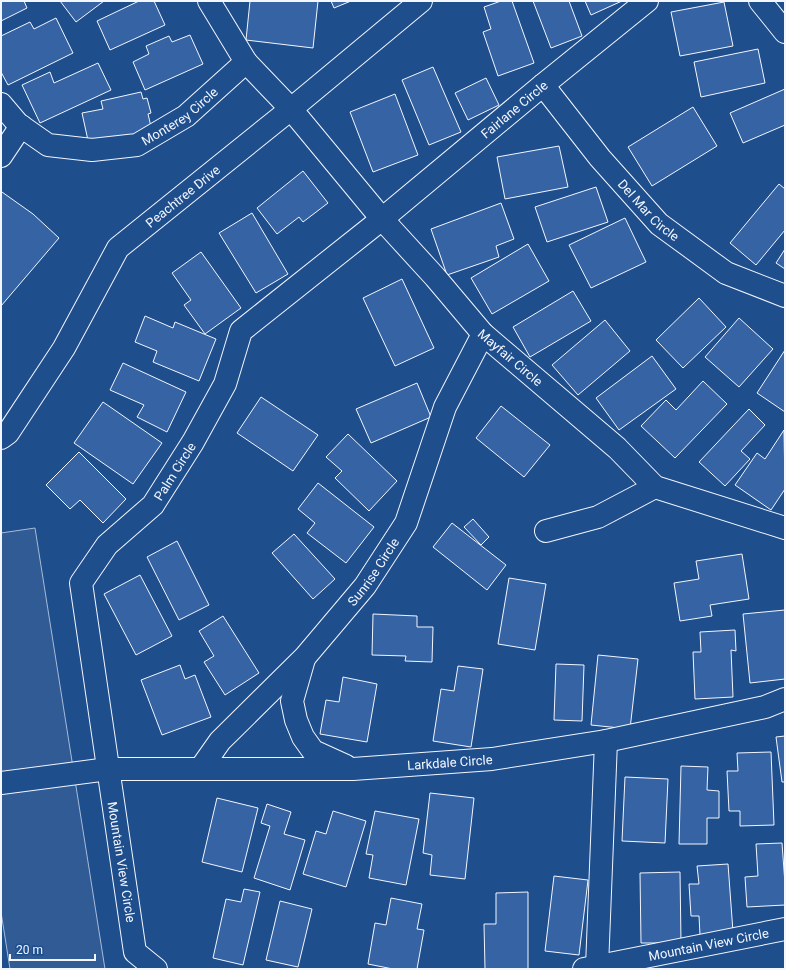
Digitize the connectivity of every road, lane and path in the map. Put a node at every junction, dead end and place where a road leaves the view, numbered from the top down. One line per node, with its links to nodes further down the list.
1 (209, 1): 6 (street)
2 (421, 1): 9 (street, Peachtree Drive)
3 (647, 1): 7 (street, Fairlane Circle)
4 (760, 1): 5 (street)
5 (785, 32)
6 (246, 62): 9 (street, Mayfair Circle); 10 (street, Monterey Circle)
7 (543, 85): 12 (street, Fairlane Circle); 13 (street, Del Mar Circle)
8 (1, 104): 10 (street, Monterey Circle)
9 (291, 109): 12 (street, Mayfair Circle); 15 (street, Peachtree Drive)
10 (21, 126): 11 (street)
11 (1, 156)
12 (382, 219): 14 (street, Mayfair Circle); 23 (street, Palm Circle)
13 (785, 296)
14 (483, 334): 16 (street, Mayfair Circle); 19 (street, Sunrise Circle)
15 (1, 438)
16 (655, 487): 17 (street, Mayfair Circle); 18 (street)
17 (785, 528)
18 (546, 531)
19 (305, 657): 22 (street, Sunrise Circle); 24 (street)
20 (785, 699): 21 (street, Larkdale Circle)
21 (606, 741): 24 (street, Larkdale Circle); 27 (street)
22 (201, 768): 23 (street, Larkdale Circle); 24 (street, Larkdale Circle)
23 (108, 769): 25 (street, Larkdale Circle); 28 (street, Mountain View Circle)
24 (352, 769)
25 (1, 783)
26 (785, 929): 27 (street, Mountain View Circle)
27 (591, 968)
28 (156, 969)

